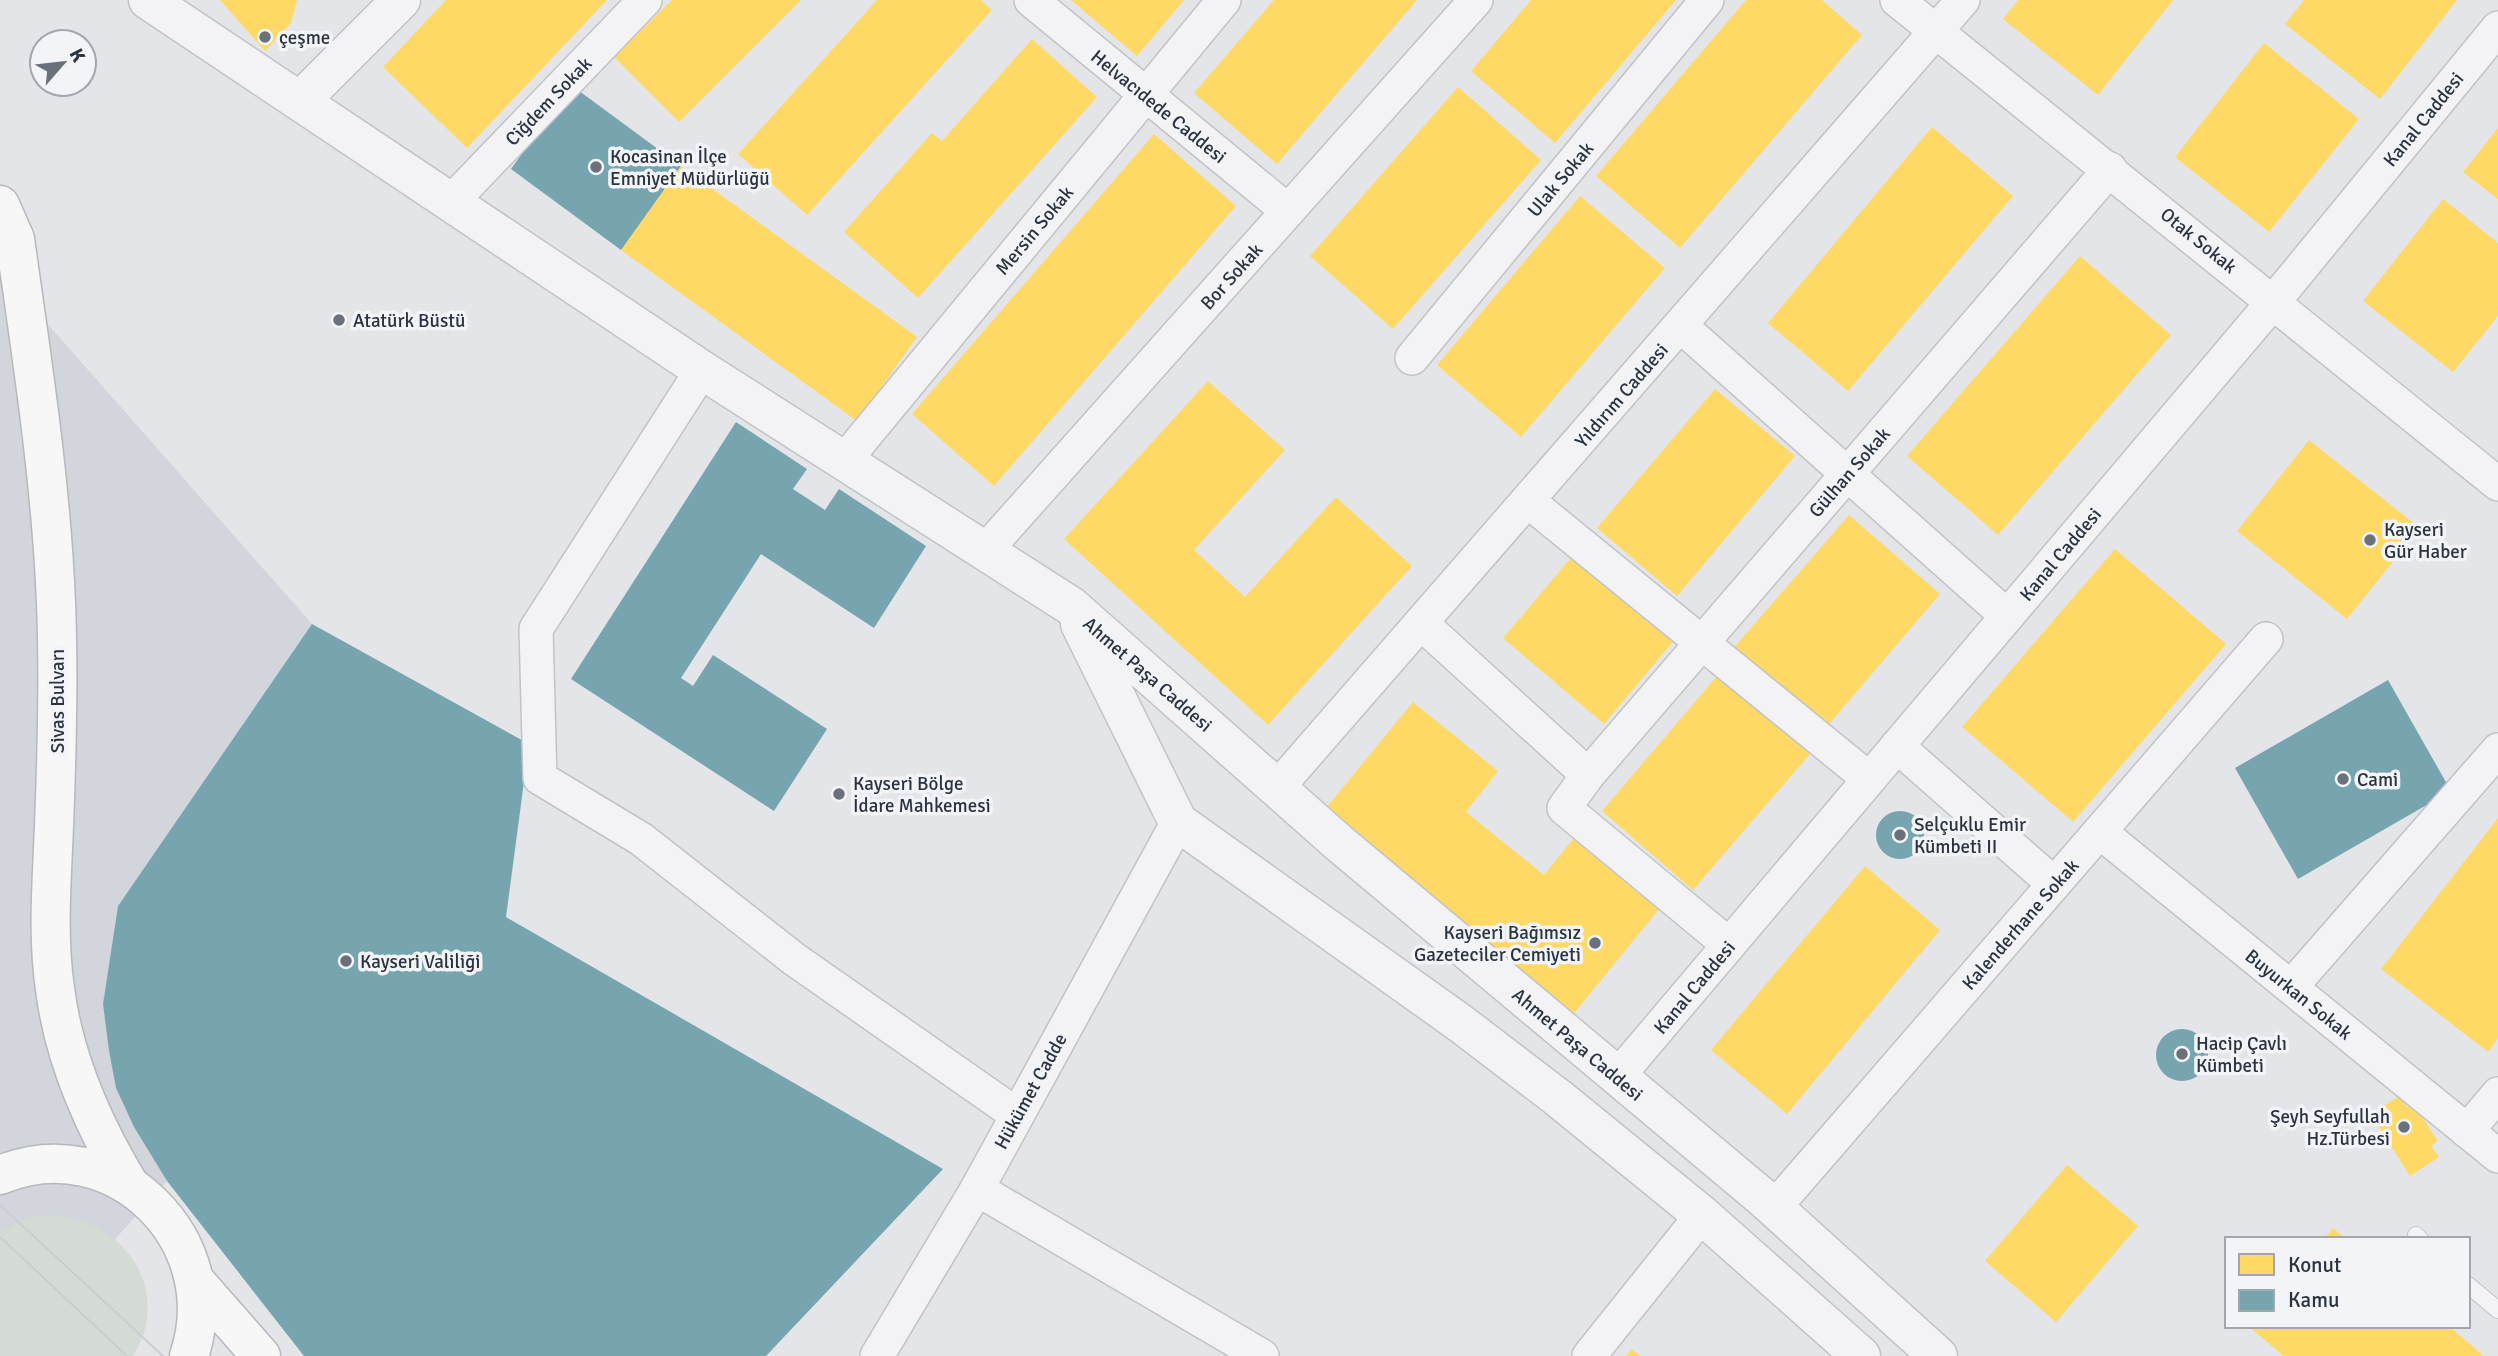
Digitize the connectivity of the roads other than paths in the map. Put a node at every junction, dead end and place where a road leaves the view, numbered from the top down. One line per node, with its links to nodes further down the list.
1 (148, 0): 13 (street)
2 (401, 0): 13 (street)
3 (645, 0): 15 (street, Ciğdem Sokak)
4 (1031, 0): 12 (street, Helvacıdede Caddesi)
5 (1224, 0): 12 (street, Mersin Sokak)
6 (1476, 0): 17 (street, Bor Sokak)
7 (1707, 0): 20 (street, Ulak Sokak)
8 (1897, 0): 11 (street, Otak Sokak)
9 (1963, 0): 11 (street, Yıldırım Caddesi)
10 (2498, 28): 18 (street, Kanal Caddesi)
11 (1938, 32): 14 (street, Otak Sokak); 19 (street, Yıldırım Caddesi)
12 (1146, 95): 17 (street, Helvacıdede Caddesi); 22 (street, Mersin Sokak)
13 (300, 100): 15 (street)
14 (2110, 169): 18 (street, Otak Sokak); 23 (street, Gülhan Sokak)
15 (451, 202): 21 (street)
16 (0, 205): 48 (highway, Sivas Bulvarı)
17 (1288, 211): 26 (street, Bor Sokak)
18 (2274, 300): 24 (street, Otak Sokak); 28 (street, Kanal Caddesi)
19 (1681, 326): 23 (street); 25 (street, Yıldırım Caddesi)
20 (1412, 358)
21 (702, 370): 22 (street); 44 (street)
22 (844, 461): 26 (street)
23 (1848, 473): 28 (street); 31 (street, Gülhan Sokak)
24 (2498, 484)
25 (1528, 501): 29 (street, Yıldırım Caddesi); 31 (street)
26 (985, 551): 27 (street)
27 (1071, 606): 36 (street, Ahmet Paşa Caddesi); 37 (street, Ahmet Paşa Caddesi)
28 (2007, 616): 32 (street, Kanal Caddesi)
29 (1421, 623): 34 (street); 36 (street, Yıldırım Caddesi)
30 (2266, 639): 38 (street, Kalenderhane Sokak)
31 (1701, 643): 34 (street, Gülhan Sokak); 35 (street)
32 (1897, 746): 35 (street, Kanal Caddesi); 39 (street)
33 (2498, 750): 41 (street)
34 (1587, 775): 40 (street, Gülhan Sokak)
35 (1869, 779): 40 (street, Kanal Caddesi)
36 (1277, 788): 42 (street, Ahmet Paşa Caddesi)
37 (1178, 822): 44 (street, Hükümet Cadde); 51 (street, Ahmet Paşa Caddesi)
38 (2099, 832): 39 (street, Kalenderhane Sokak); 41 (street, Buyurkan Sokak)
39 (2054, 884): 50 (street, Kalenderhane Sokak)
40 (1729, 945): 42 (street, Kanal Caddesi)
41 (2291, 987): 45 (street, Buyurkan Sokak)
42 (1618, 1076): 50 (street, Ahmet Paşa Caddesi)
43 (2498, 1094): 45 (street)
44 (1017, 1115): 49 (street, Hükümet Cadde)
45 (2467, 1131): 46 (street, Buyurkan Sokak)
46 (2498, 1156)
47 (0, 1175): 48 (highway)
48 (130, 1186): 52 (highway)
49 (977, 1189): 58 (street, Hükümet Cadde); 59 (street)
50 (1774, 1208): 61 (street, Ahmet Paşa Caddesi)
51 (1702, 1215): 55 (street, Ahmet Paşa Caddesi); 60 (street)
52 (196, 1282): 56 (highway); 57 (highway)
53 (2470, 1287): 54 (lane)
54 (2498, 1310)
55 (1853, 1353)
56 (189, 1356)
57 (261, 1356)
58 (877, 1356)
59 (1262, 1356)
60 (1589, 1356)
61 (1938, 1356)

